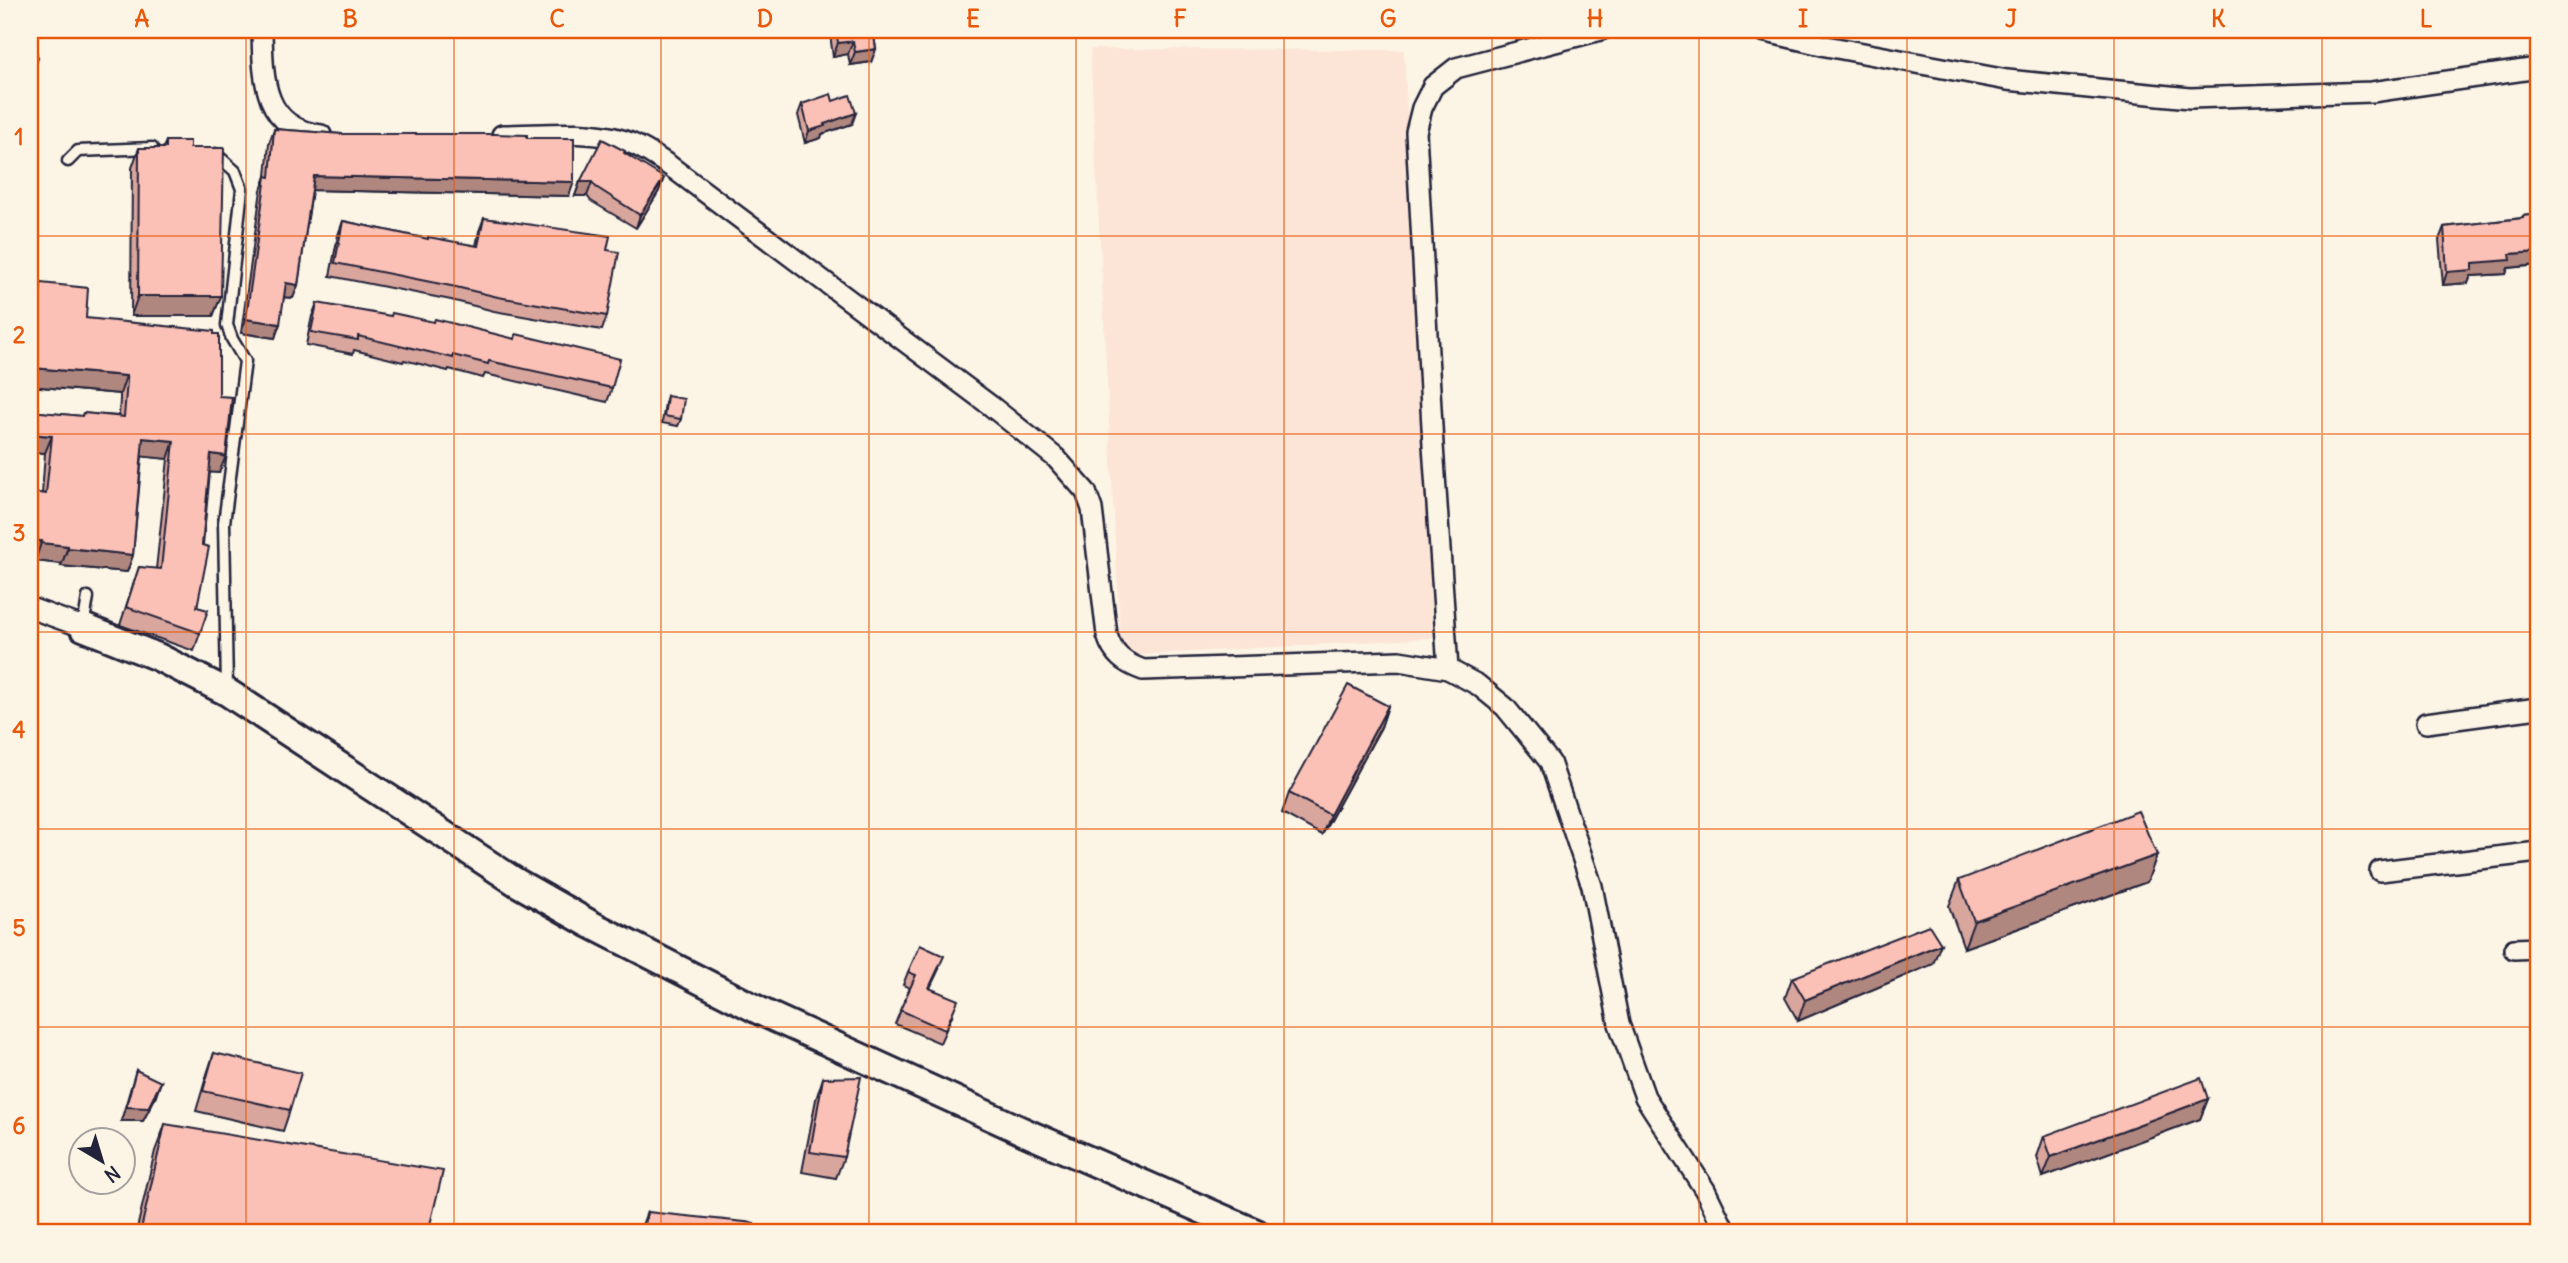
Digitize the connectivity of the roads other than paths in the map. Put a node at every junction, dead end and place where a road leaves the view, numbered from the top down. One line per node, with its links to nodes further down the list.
1 (262, 30): 5 (street)
2 (1601, 30): 13 (street)
3 (1758, 30): 4 (street)
4 (2538, 68)
5 (346, 135)
6 (478, 135): 13 (street)
7 (166, 149): 9 (lane)
8 (204, 153): 14 (lane)
9 (68, 162)
10 (88, 597): 12 (lane)
11 (30, 608): 12 (street)
12 (83, 627): 14 (street)
13 (1448, 669): 22 (street)
14 (227, 692): 21 (street)
15 (2538, 708): 16 (street)
16 (2426, 723)
17 (2538, 852): 18 (street)
18 (2380, 871)
19 (2538, 948): 20 (street)
20 (2514, 949)
21 (1256, 1233)
22 (1726, 1233)

